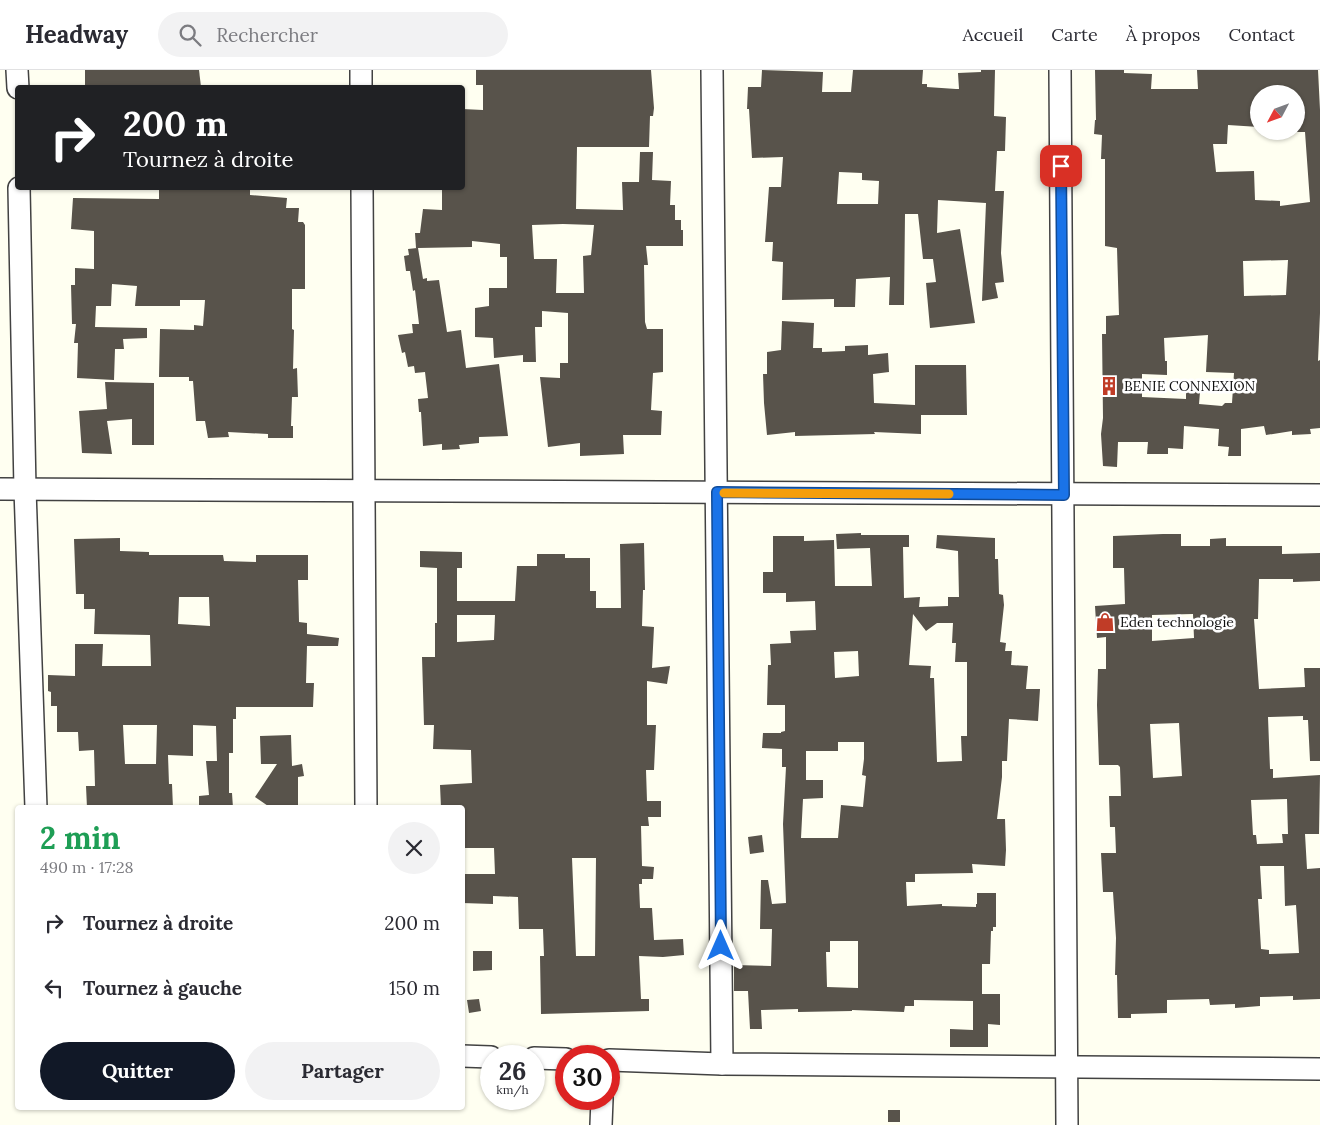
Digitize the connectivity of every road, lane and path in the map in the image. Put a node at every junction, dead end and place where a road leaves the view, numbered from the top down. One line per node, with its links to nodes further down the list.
1 (17, 70): 5 (street)
2 (361, 70): 6 (street)
3 (712, 70): 12 (street)
4 (1060, 70): 13 (street)
5 (18, 85)
6 (361, 85)
7 (20, 190): 10 (street)
8 (362, 190): 11 (street)
9 (0, 489): 10 (street)
10 (25, 489): 11 (street); 15 (street)
11 (364, 489): 12 (street); 16 (street)
12 (717, 492): 13 (street); 20 (street)
13 (1064, 495): 14 (street); 21 (street)
14 (1320, 495)
15 (36, 805)
16 (366, 805)
17 (465, 1056): 18 (street)
18 (480, 1057)
19 (620, 1060): 20 (street)
20 (722, 1064): 21 (street)
21 (1067, 1066): 22 (street); 25 (street)
22 (1320, 1069)
23 (602, 1110): 24 (street)
24 (601, 1125)
25 (1067, 1125)

